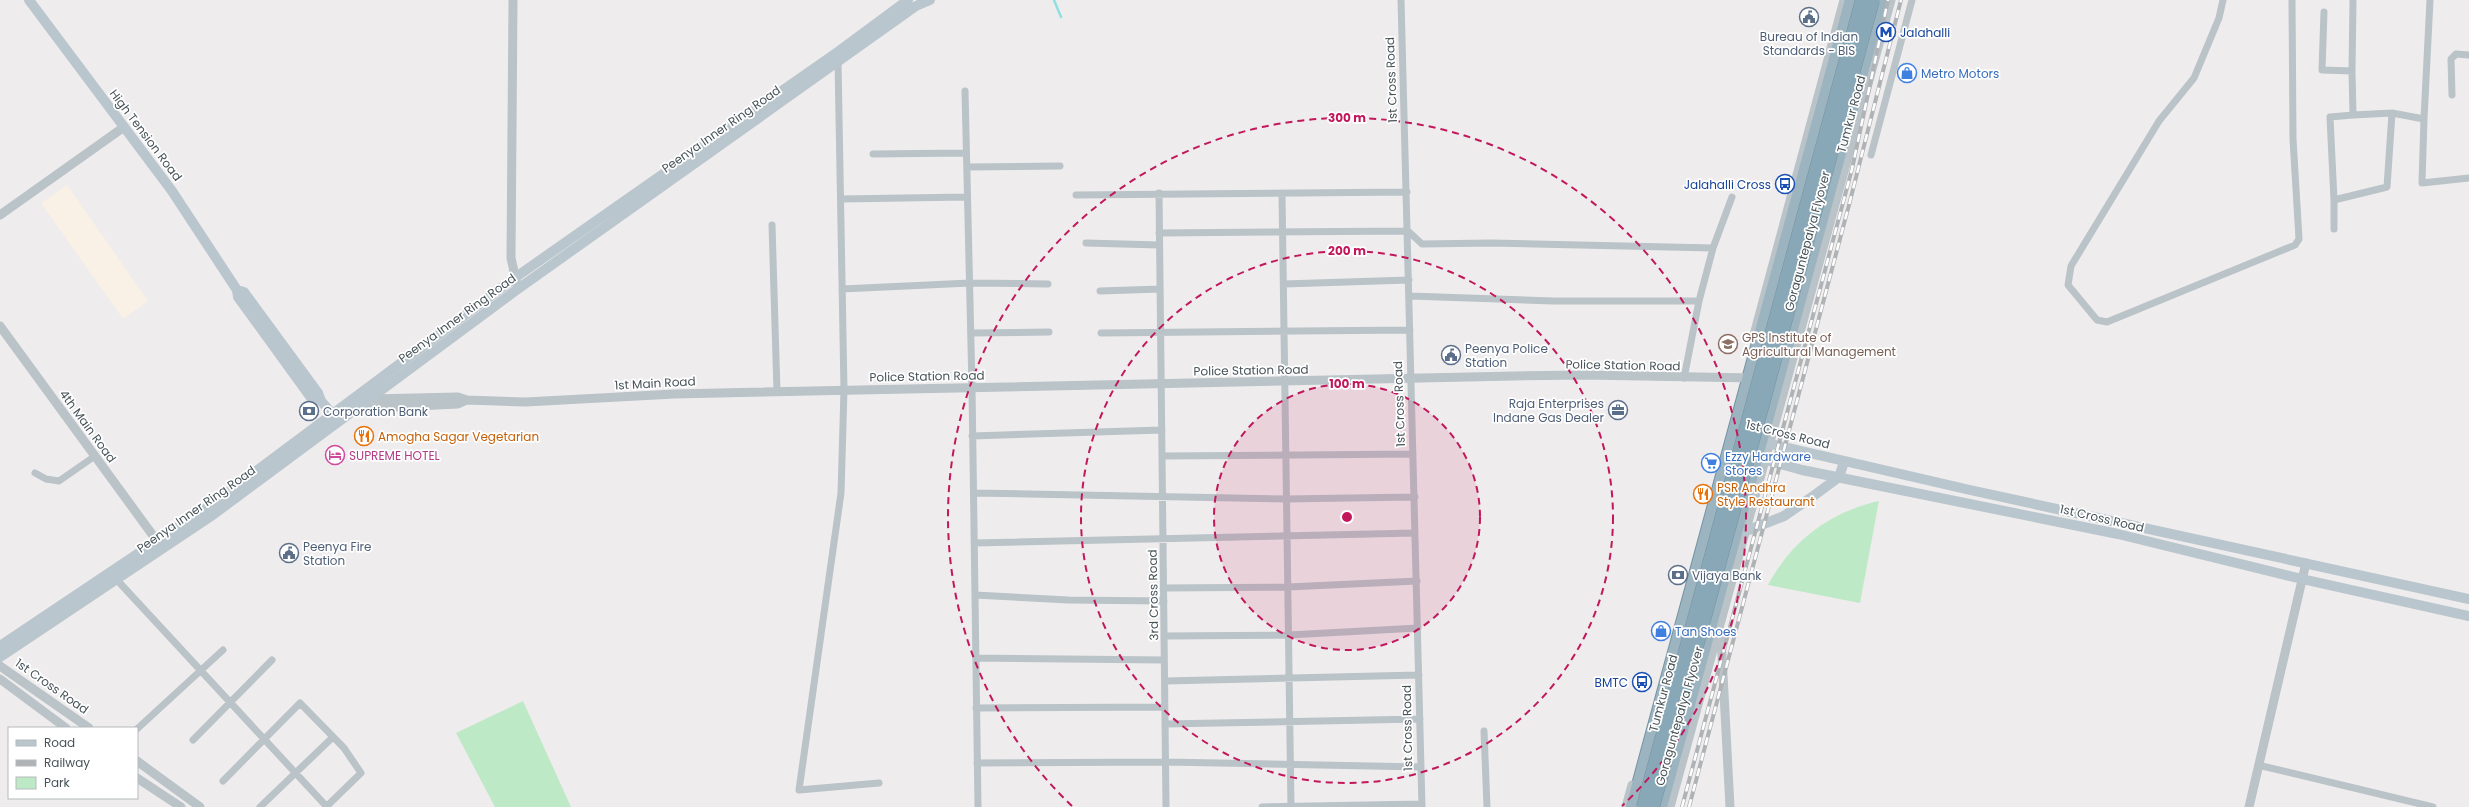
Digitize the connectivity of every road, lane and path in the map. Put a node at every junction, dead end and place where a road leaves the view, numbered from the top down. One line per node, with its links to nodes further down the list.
1 (29, 0): 26 (main road, High Tension Road)
2 (513, 0): 51 (street)
3 (908, 0): 50 (main road, Peenya Inner Ring Road)
4 (930, 0): 19 (main road, Peenya Inner Ring Road)
5 (1402, 0): 33 (street, 1st Cross Road)
6 (1844, 0): 70 (street)
7 (1851, 0): 70 (highway, Tumkur Road)
8 (1862, 0): 168 (highway, Goraguntepalya Flyover, bridge)
9 (1873, 0): 169 (highway, Goraguntepalya Flyover, bridge)
10 (1882, 0): 75 (highway, Tumkur Road)
11 (1891, 0): 87 (street)
12 (1912, 0): 29 (street)
13 (2223, 0): 14 (street)
14 (2292, 0)
15 (2353, 0): 20 (street)
16 (2430, 0): 25 (street)
17 (2324, 12): 20 (street)
18 (2469, 55): 22 (street)
19 (838, 62): 39 (street); 52 (main road, Peenya Inner Ring Road)
20 (2352, 72): 24 (street)
21 (965, 91): 27 (street)
22 (2452, 95)
23 (2392, 113): 24 (street); 25 (street); 40 (street)
24 (2353, 115): 40 (street)
25 (2424, 119): 32 (street)
26 (124, 127): 41 (street); 82 (main road, High Tension Road)
27 (966, 153): 28 (street); 31 (street)
28 (873, 154)
29 (1871, 155)
30 (1060, 166): 31 (street)
31 (967, 167): 37 (street)
32 (2469, 178)
33 (1407, 192): 35 (street); 44 (street, 1st Cross Road)
34 (1159, 193): 35 (street); 36 (street); 46 (street, 3rd Cross Road)
35 (1282, 194): 45 (street)
36 (1076, 195)
37 (967, 197): 39 (street); 54 (street)
38 (1732, 197): 49 (street)
39 (841, 199): 58 (street)
40 (2334, 200): 43 (street)
41 (0, 215)
42 (772, 226): 78 (street)
43 (2334, 229)
44 (1408, 231): 45 (street); 49 (street); 53 (street, 1st Cross Road)
45 (1283, 232): 46 (street); 56 (street)
46 (1159, 233): 48 (street, 3rd Cross Road)
47 (1086, 243): 48 (street)
48 (1160, 245): 59 (street, 3rd Cross Road)
49 (1713, 248): 62 (street)
50 (529, 267): 51 (main road, Peenya Inner Ring Road); 52 (main road)
51 (516, 277): 57 (street); 79 (main road, Peenya Inner Ring Road)
52 (531, 280): 57 (main road, Peenya Inner Ring Road)
53 (1409, 280): 56 (street); 61 (street, 1st Cross Road)
54 (970, 283): 55 (street); 58 (street); 66 (street)
55 (1048, 284)
56 (1284, 284): 69 (street)
57 (518, 289): 79 (main road, Peenya Inner Ring Road)
58 (842, 289): 77 (street)
59 (1160, 289): 60 (street); 68 (street, 3rd Cross Road)
60 (1100, 291)
61 (1410, 296): 62 (street); 64 (street, 1st Cross Road)
62 (1699, 301): 72 (street)
63 (0, 326): 90 (street, 4th Main Road)
64 (1410, 330): 69 (street); 71 (street, 1st Cross Road)
65 (1050, 332): 66 (street)
66 (971, 333): 76 (street)
67 (1101, 333): 68 (street)
68 (1160, 333): 69 (street); 74 (street, 3rd Cross Road)
69 (1284, 333): 73 (street)
70 (1746, 376): 72 (street, Police Station Road); 75 (street, Police Station Road); 85 (highway, Tumkur Road); 166 (street)
71 (1412, 378): 72 (street, Police Station Road); 73 (street, Police Station Road); 89 (street, 1st Cross Road)
72 (1684, 378)
73 (1285, 381): 74 (street, Police Station Road); 92 (street)
74 (1161, 384): 76 (street, Police Station Road); 84 (street, 3rd Cross Road)
75 (1777, 384): 87 (highway, Tumkur Road)
76 (972, 387): 77 (street, Police Station Road); 86 (street)
77 (844, 390): 78 (street, 1st Main Road); 155 (street)
78 (777, 392): 80 (street, 1st Main Road)
79 (366, 395): 80 (street, 1st Main Road); 81 (main road, Peenya Inner Ring Road)
80 (467, 400): 81 (street, 1st Main Road)
81 (353, 405): 82 (main road, Peenya Inner Ring Road); 83 (main road, Peenya Inner Ring Road)
82 (332, 414): 83 (main road, High Tension Road); 105 (main road, Peenya Inner Ring Road)
83 (341, 422): 109 (main road, Peenya Inner Ring Road)
84 (1162, 430): 86 (street); 91 (street, 3rd Cross Road)
85 (1733, 434): 87 (main road, 1st Cross Road); 88 (highway, Tumkur Road)
86 (972, 436): 97 (street)
87 (1766, 443): 93 (highway, Tumkur Road); 94 (main road, 1st Cross Road)
88 (1729, 449): 93 (main road, 1st Cross Road); 167 (highway, Tumkur Road)
89 (1414, 454): 92 (street); 99 (street, 1st Cross Road)
90 (95, 456): 95 (street); 105 (street, 4th Main Road)
91 (1163, 456): 92 (street); 98 (street, 3rd Cross Road)
92 (1286, 456): 100 (street)
93 (1761, 460): 96 (main road, 1st Cross Road); 101 (street); 170 (highway, Tumkur Road)
94 (1844, 462): 96 (main road); 107 (main road, 1st Cross Road)
95 (35, 473)
96 (1839, 477): 101 (main road); 108 (main road, 1st Cross Road)
97 (974, 493): 98 (street); 106 (street)
98 (1162, 497): 100 (street); 104 (street, 3rd Cross Road)
99 (1414, 497): 100 (street); 102 (street, 1st Cross Road)
100 (1286, 499): 103 (street)
101 (1746, 531): 118 (street)
102 (1415, 533): 103 (street); 110 (street, 1st Cross Road)
103 (1288, 535): 104 (street); 111 (street)
104 (1163, 538): 106 (street); 112 (street, 3rd Cross Road)
105 (157, 541): 121 (main road, Peenya Inner Ring Road)
106 (975, 543): 113 (street)
107 (2306, 563): 108 (street); 114 (main road, 1st Cross Road)
108 (2302, 579): 116 (main road, 1st Cross Road); 150 (street)
109 (116, 580): 123 (main road, Peenya Inner Ring Road); 128 (street)
110 (1417, 581): 111 (street); 117 (street, 1st Cross Road)
111 (1288, 586): 112 (street); 119 (street)
112 (1164, 588): 115 (street, 3rd Cross Road)
113 (975, 595): 115 (street); 124 (street)
114 (2469, 599)
115 (1164, 601): 120 (street, 3rd Cross Road)
116 (2469, 616)
117 (1418, 628): 119 (street); 129 (street, 1st Cross Road)
118 (1720, 629): 171 (street); 172 (street)
119 (1289, 635): 120 (street); 130 (street)
120 (1164, 636): 126 (street, 3rd Cross Road)
121 (0, 646)
122 (224, 650): 128 (street)
123 (0, 657)
124 (976, 658): 126 (street); 135 (street)
125 (272, 660): 133 (street)
126 (1164, 660): 132 (street, 3rd Cross Road)
127 (0, 666): 140 (street, 1st Cross Road)
128 (201, 672): 133 (street); 141 (street)
129 (1419, 675): 130 (street); 136 (street, 1st Cross Road)
130 (1289, 677): 132 (street); 137 (street)
131 (0, 679): 139 (street)
132 (1165, 681): 134 (street, 3rd Cross Road)
133 (230, 702): 144 (street); 145 (street)
134 (1165, 707): 135 (street); 138 (street, 3rd Cross Road)
135 (976, 708): 148 (street)
136 (1420, 719): 137 (street); 151 (street, 1st Cross Road)
137 (1290, 721): 138 (street); 149 (street)
138 (1165, 724): 147 (street, 3rd Cross Road)
139 (65, 727)
140 (88, 727)
141 (138, 729)
142 (1484, 731): 165 (street)
143 (334, 737): 144 (street); 152 (street); 160 (street)
144 (265, 738): 152 (street); 154 (street)
145 (193, 740)
146 (138, 762): 158 (street)
147 (1166, 762): 148 (street); 149 (street); 162 (street, 3rd Cross Road)
148 (977, 763): 161 (street)
149 (1291, 765): 151 (street); 164 (street)
150 (2258, 765): 173 (street); 174 (street)
151 (1421, 767): 156 (street, 1st Cross Road)
152 (298, 774): 159 (street); 160 (street)
153 (138, 779): 157 (street)
154 (223, 782)
155 (879, 783)
156 (1422, 806): 164 (street)
157 (181, 807)
158 (200, 807)
159 (260, 807)
160 (326, 807)
161 (978, 807)
162 (1166, 807)
163 (1262, 807): 164 (street)
164 (1291, 807)
165 (1487, 807)
166 (1626, 807)
167 (1632, 807)
168 (1643, 807)
169 (1653, 807)
170 (1661, 807)
171 (1670, 807)
172 (1730, 807)
173 (2249, 807)
174 (2434, 807)

